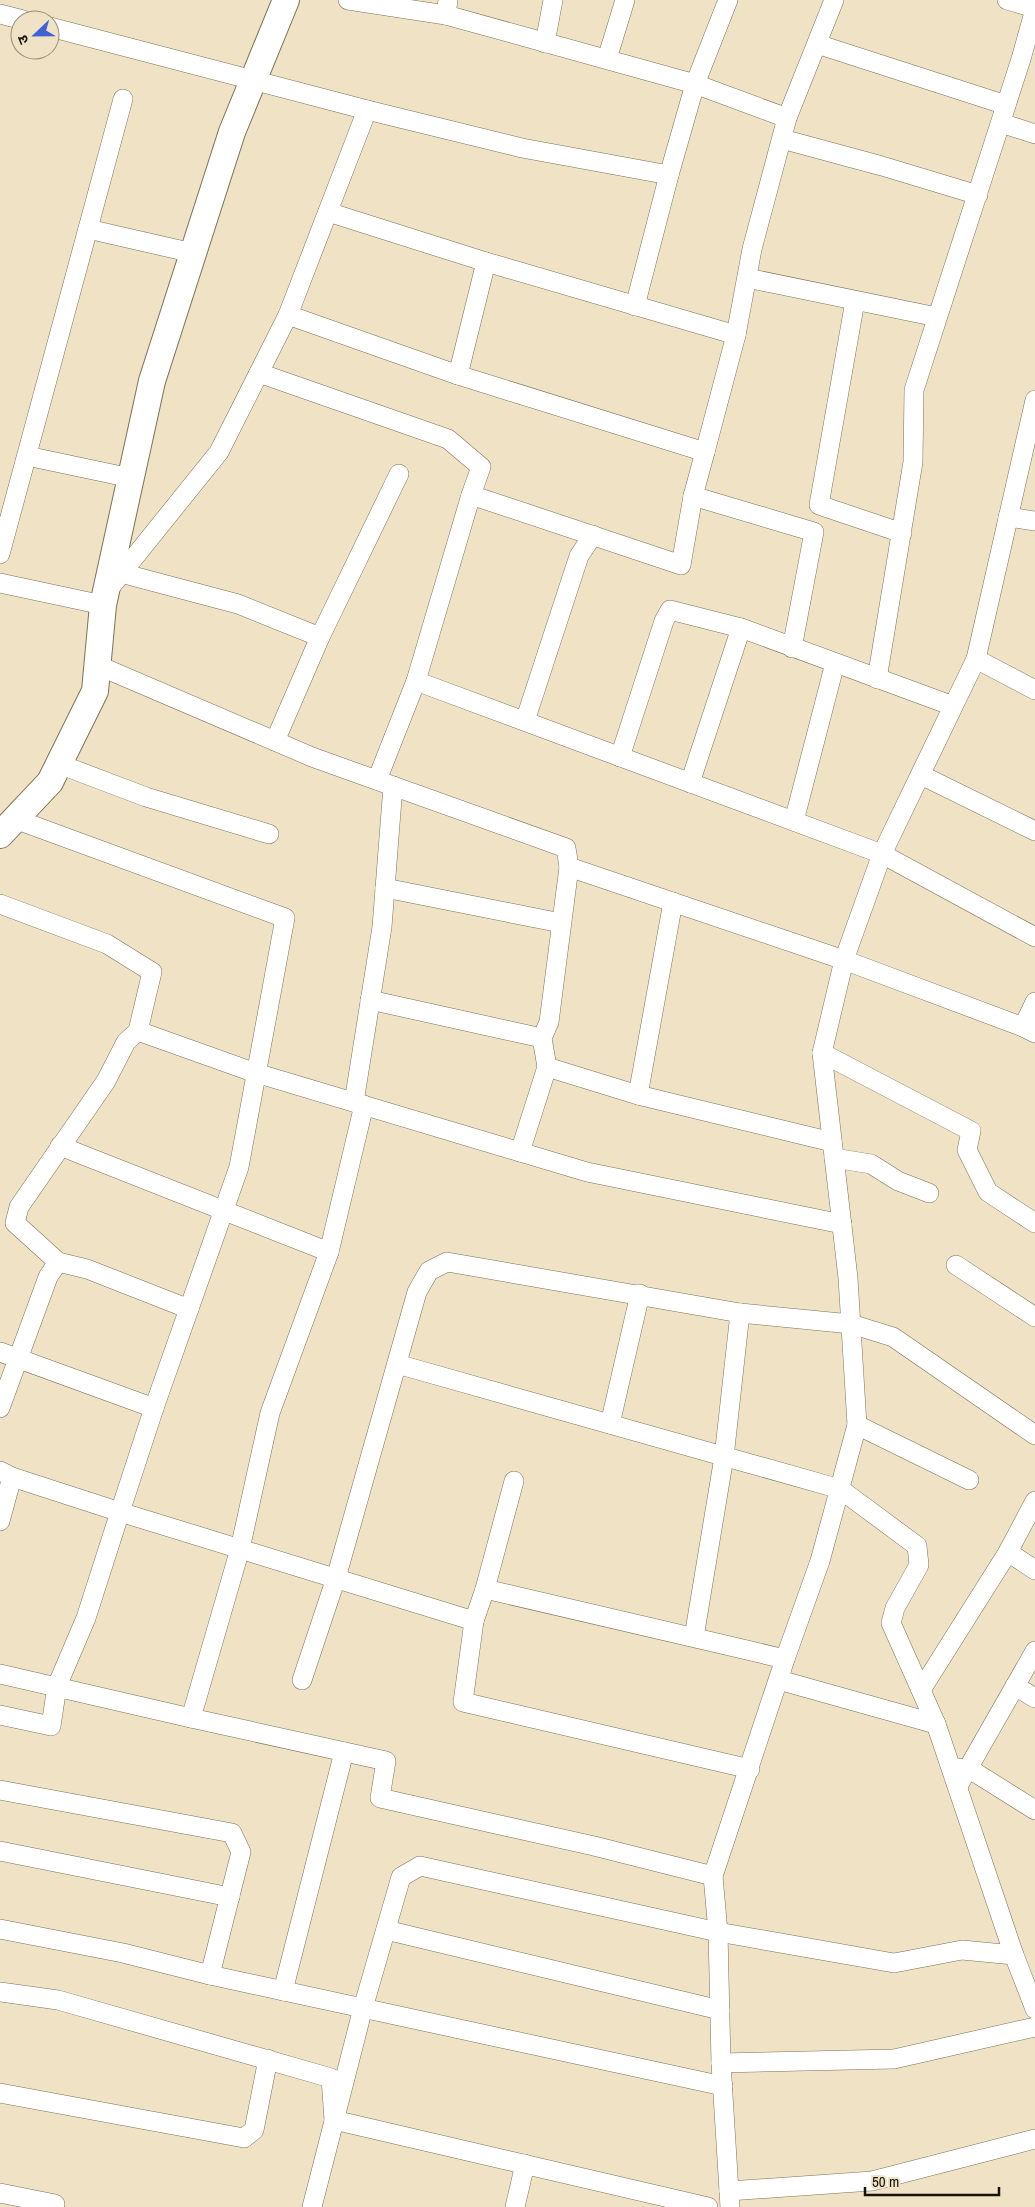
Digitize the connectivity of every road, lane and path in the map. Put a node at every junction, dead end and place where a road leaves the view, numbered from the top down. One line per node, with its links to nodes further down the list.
1 (286, 0): 14 (street)
2 (348, 0): 8 (street)
3 (553, 0): 11 (street)
4 (625, 0): 13 (street)
5 (728, 0): 15 (street)
6 (834, 0): 12 (street)
7 (1007, 0): 9 (street)
8 (447, 8): 11 (street)
9 (1035, 9): 17 (street)
10 (60, 30): 14 (street)
11 (545, 43): 13 (street)
12 (817, 44): 17 (street); 19 (street)
13 (607, 60): 15 (street)
14 (253, 80): 18 (street); 27 (street)
15 (695, 84): 19 (street); 23 (street)
16 (123, 99): 26 (street)
17 (1006, 105): 20 (street)
18 (367, 110): 23 (street); 25 (street)
19 (787, 118): 22 (street)
20 (1001, 123): 21 (street); 24 (street)
21 (1035, 134)
22 (782, 139): 24 (street); 29 (street)
23 (669, 175): 31 (street)
24 (978, 195): 33 (street)
25 (328, 212): 28 (street); 32 (street)
26 (88, 229): 27 (street); 39 (street)
27 (193, 253): 41 (street)
28 (486, 262): 31 (street); 36 (street)
29 (747, 278): 30 (street); 34 (street)
30 (855, 300): 33 (street); 44 (street)
31 (635, 306): 34 (street)
32 (288, 316): 35 (street); 36 (street)
33 (937, 318): 48 (street)
34 (736, 335): 38 (street)
35 (258, 375): 42 (street); 52 (street)
36 (458, 376): 38 (street)
37 (1035, 400): 45 (street)
38 (705, 452): 43 (street)
39 (27, 456): 41 (street); 50 (street)
40 (398, 474): 54 (street)
41 (131, 478): 52 (street)
42 (471, 495): 49 (street); 60 (street)
43 (693, 496): 47 (street); 49 (street)
44 (819, 505): 47 (street); 48 (street)
45 (1008, 517): 46 (street); 56 (street)
46 (1035, 521)
47 (814, 532): 55 (street)
48 (902, 533): 59 (street)
49 (592, 535): 63 (street)
50 (0, 554)
51 (0, 583): 52 (street)
52 (110, 590): 54 (street); 58 (street)
53 (741, 628): 55 (street); 65 (street); 69 (street)
54 (320, 637): 64 (street)
55 (792, 648): 57 (street)
56 (976, 659): 61 (street); 62 (street)
57 (836, 663): 59 (street); 70 (street)
58 (97, 666): 64 (street); 66 (street)
59 (877, 678): 62 (street)
60 (416, 681): 63 (street); 68 (street)
61 (1035, 690)
62 (953, 706): 67 (street)
63 (525, 721): 65 (street)
64 (275, 741): 68 (street)
65 (620, 756): 69 (street)
66 (59, 764): 71 (street); 73 (street)
67 (921, 775): 72 (street); 74 (street)
68 (385, 783): 75 (street); 76 (street)
69 (690, 783): 70 (street)
70 (794, 821): 74 (street)
71 (8, 827): 89 (street)
72 (1035, 831)
73 (269, 834)
74 (882, 854): 80 (street); 81 (street)
75 (569, 867): 77 (street); 79 (street)
76 (385, 888): 79 (street); 82 (street)
77 (674, 902): 81 (street); 90 (street)
78 (0, 904): 85 (street)
79 (561, 923): 86 (street)
80 (1035, 937)
81 (844, 960): 84 (street); 87 (street)
82 (370, 1000): 86 (street); 91 (street)
83 (1035, 1002): 84 (street)
84 (1029, 1030)
85 (138, 1031): 89 (street); 92 (street)
86 (542, 1038): 88 (street)
87 (822, 1053): 93 (street); 97 (street)
88 (548, 1067): 90 (street); 94 (street)
89 (256, 1073): 91 (street); 96 (street)
90 (638, 1095): 93 (street)
91 (359, 1103): 94 (street); 99 (street)
92 (60, 1146): 96 (street); 100 (street)
93 (833, 1150): 95 (street); 98 (street)
94 (520, 1152): 98 (street)
95 (929, 1193)
96 (224, 1210): 99 (street); 103 (street)
97 (1035, 1223)
98 (842, 1224): 106 (street)
99 (329, 1252): 122 (street)
100 (58, 1262): 103 (street); 107 (street)
101 (956, 1265): 105 (street)
102 (640, 1294): 104 (street); 108 (street); 111 (street)
103 (189, 1309): 110 (street)
104 (740, 1313): 106 (street); 114 (street)
105 (1035, 1317)
106 (851, 1324): 112 (street); 113 (street)
107 (9, 1355): 109 (street); 110 (street)
108 (397, 1364): 111 (street); 125 (street)
109 (0, 1408)
110 (154, 1408): 120 (street)
111 (610, 1424): 114 (street)
112 (857, 1425): 116 (street); 118 (street)
113 (1035, 1435)
114 (724, 1457): 118 (street); 128 (street)
115 (6, 1474): 120 (street); 121 (street)
116 (968, 1480)
117 (514, 1481): 126 (street)
118 (840, 1490): 130 (street); 136 (street)
119 (1035, 1501): 123 (street)
120 (120, 1512): 122 (street); 134 (street)
121 (0, 1521)
122 (240, 1549): 125 (street); 139 (street)
123 (1008, 1552): 124 (street); 136 (street)
124 (1035, 1570)
125 (336, 1578): 127 (street); 132 (street)
126 (485, 1589): 127 (street); 128 (street)
127 (474, 1621): 144 (street)
128 (694, 1637): 130 (street)
129 (1035, 1652): 135 (street)
130 (785, 1658): 133 (street)
131 (0, 1674): 134 (street)
132 (302, 1680)
133 (779, 1680): 140 (street); 144 (street)
134 (57, 1686): 138 (street); 139 (street)
135 (1015, 1686): 137 (street); 143 (street)
136 (922, 1690): 140 (street)
137 (1035, 1698)
138 (0, 1715)
139 (191, 1718): 141 (street)
140 (936, 1724): 142 (street)
141 (344, 1752): 149 (street); 157 (street)
142 (949, 1761): 143 (street); 145 (street)
143 (968, 1768): 145 (street); 147 (street)
144 (750, 1769): 149 (street)
145 (958, 1786): 154 (street)
146 (0, 1790): 150 (street)
147 (1035, 1810)
148 (0, 1851): 150 (street)
149 (713, 1876): 153 (street)
150 (230, 1897): 155 (street)
151 (0, 1929): 155 (street)
152 (386, 1930): 153 (street); 159 (street); 161 (street)
153 (718, 1932): 154 (street); 161 (street)
154 (1014, 1955): 156 (street)
155 (210, 1975): 157 (street)
156 (1031, 1990): 160 (street)
157 (283, 1991): 159 (street)
158 (0, 1992): 163 (street)
159 (363, 2008): 165 (street); 167 (street)
160 (1035, 2009)
161 (720, 2010): 164 (street)
162 (1035, 2027): 164 (street)
163 (268, 2059): 166 (street); 167 (street)
164 (721, 2063): 165 (street)
165 (723, 2086): 171 (street)
166 (0, 2093)
167 (334, 2120): 169 (street); 173 (street)
168 (1035, 2139): 171 (street)
169 (525, 2164): 174 (street); 175 (street)
170 (0, 2193): 172 (street)
171 (730, 2199)
172 (54, 2207)
173 (312, 2207)
174 (515, 2207)
175 (708, 2207)

